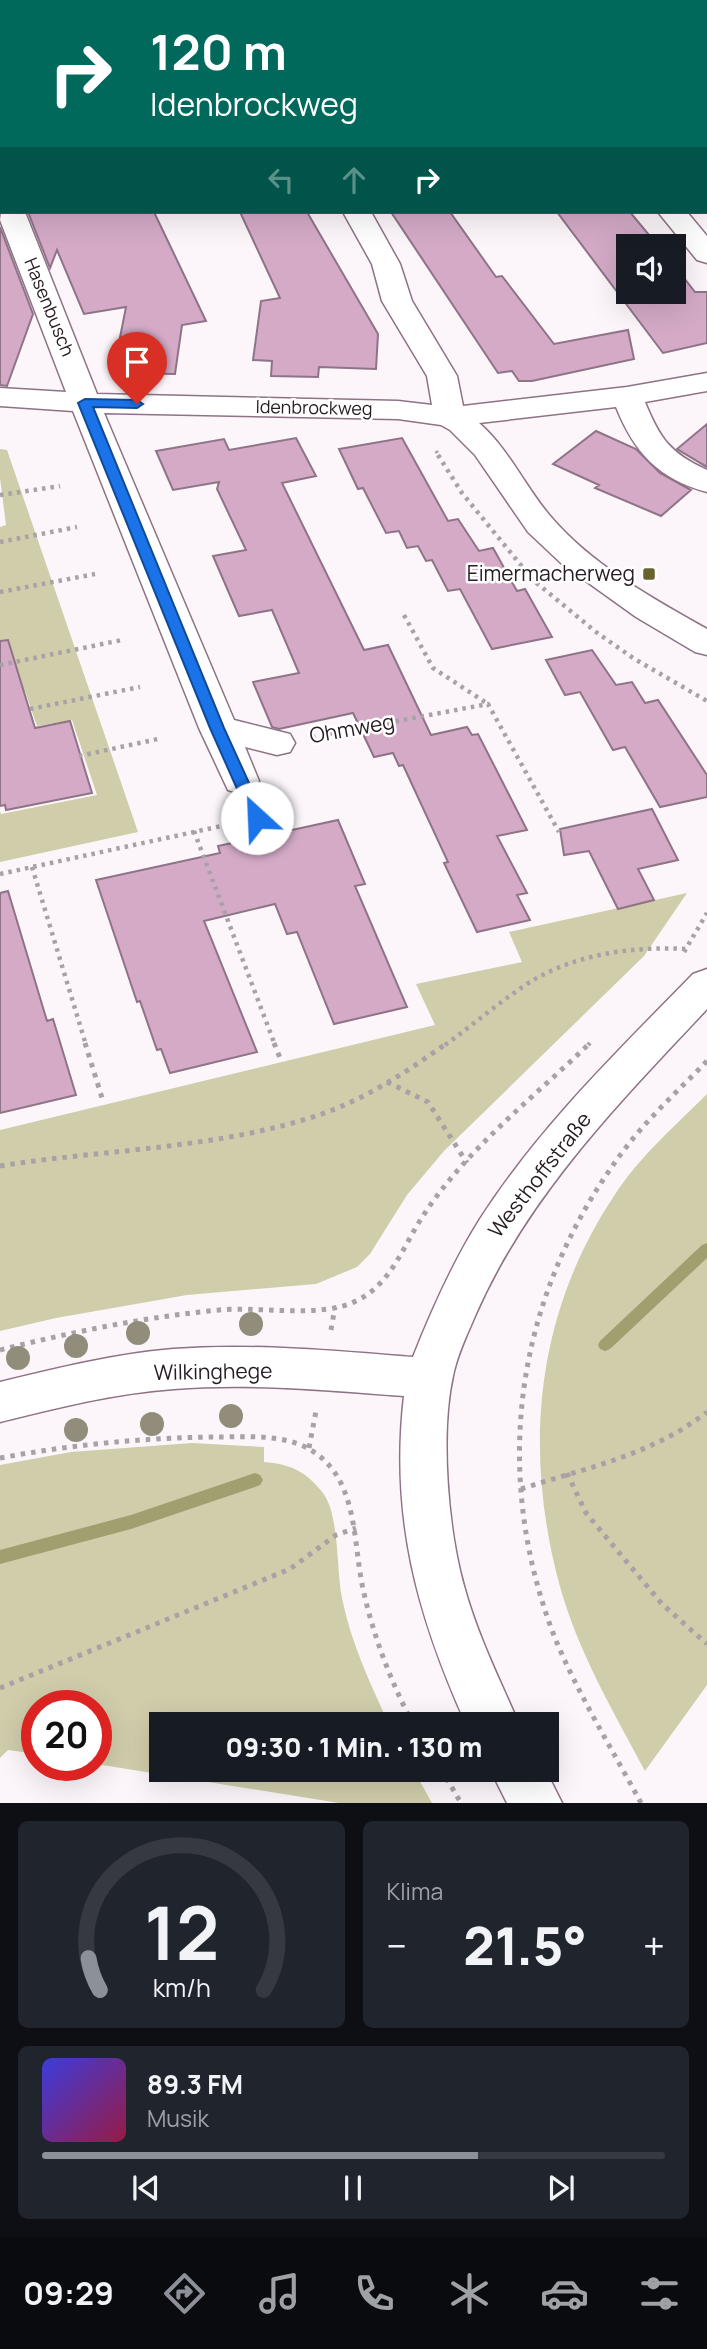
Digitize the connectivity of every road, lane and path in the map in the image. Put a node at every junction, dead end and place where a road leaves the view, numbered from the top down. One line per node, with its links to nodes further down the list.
1 (12, 214): 8 (street, Hasenbusch)
2 (358, 214): 9 (street)
3 (674, 214): 4 (street)
4 (707, 254)
5 (707, 382): 6 (street, Idenbrockweg)
6 (627, 396): 9 (street, Idenbrockweg); 10 (street)
7 (0, 397): 8 (street, Idenbrockweg)
8 (85, 403): 9 (street, Idenbrockweg); 24 (street)
9 (449, 417): 19 (street)
10 (707, 482)
11 (60, 486): 12 (path)
12 (0, 495)
13 (78, 527): 14 (path)
14 (0, 542)
15 (95, 575): 16 (path)
16 (0, 592)
17 (404, 615): 22 (path)
18 (122, 640): 20 (path)
19 (707, 644)
20 (0, 665)
21 (139, 687): 23 (path)
22 (488, 704): 26 (path, Ohmweg); 31 (path)
23 (30, 709)
24 (217, 728): 26 (street); 28 (street)
25 (158, 739): 27 (path)
26 (277, 743)
27 (79, 756)
28 (241, 781): 29 (lane)
29 (257, 818): 30 (path)
30 (194, 831): 32 (path); 37 (path)
31 (559, 832)
32 (32, 867): 33 (path); 40 (path)
33 (0, 874)
34 (707, 913): 35 (path)
35 (690, 964): 39 (path); 44 (street, Westhoffstraße)
36 (597, 1037): 41 (path)
37 (280, 1058)
38 (707, 1061): 49 (path)
39 (387, 1082): 41 (path); 42 (path)
40 (103, 1101)
41 (467, 1163): 43 (path)
42 (0, 1166)
43 (0, 1350)
44 (429, 1378): 45 (street, Wilkinghege); 54 (street, Westhoffstraße)
45 (0, 1402)
46 (707, 1412): 48 (path)
47 (0, 1458): 50 (path)
48 (568, 1473): 49 (path); 51 (path)
49 (521, 1489): 59 (path)
50 (356, 1528): 52 (path); 53 (path)
51 (707, 1644)
52 (0, 1688)
53 (408, 1712)
54 (486, 1712)
55 (449, 1782): 57 (path)
56 (524, 1782): 58 (street)
57 (461, 1803)
58 (536, 1803)
59 (641, 1803)

